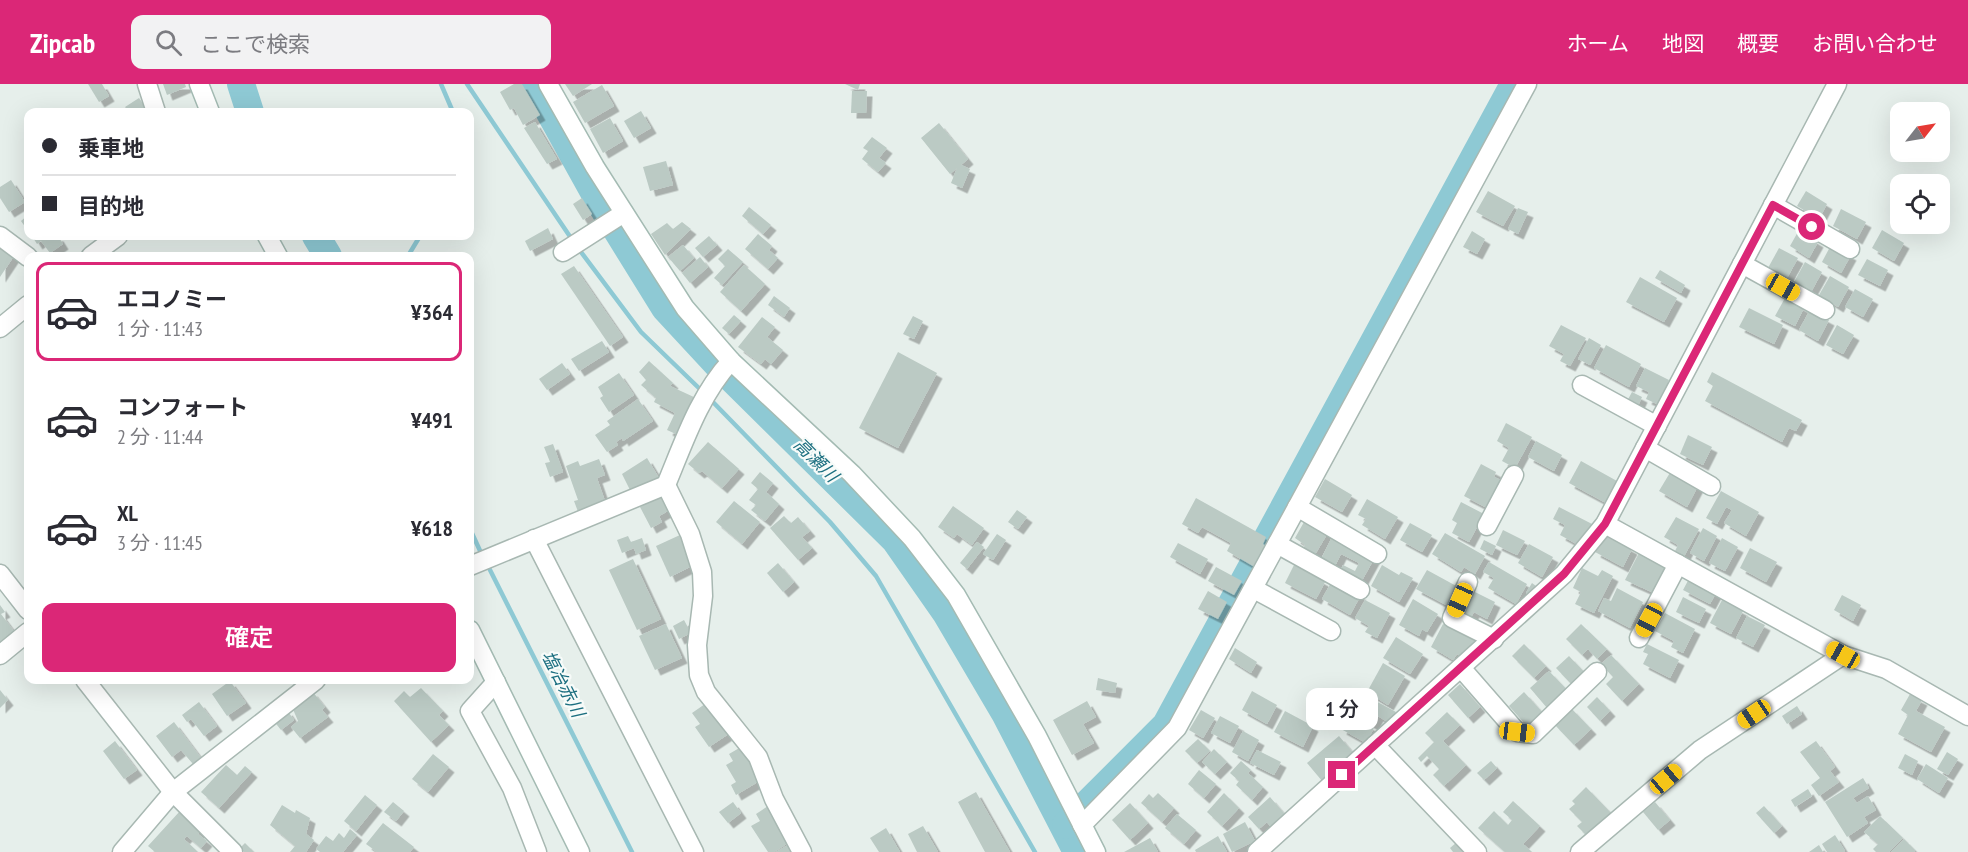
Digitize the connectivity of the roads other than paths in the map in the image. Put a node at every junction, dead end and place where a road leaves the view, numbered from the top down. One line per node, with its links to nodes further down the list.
1 (147, 84): 6 (street)
2 (199, 84): 7 (street)
3 (548, 84): 9 (street)
4 (1527, 84): 27 (street)
5 (1838, 84): 8 (street)
6 (155, 108)
7 (208, 108)
8 (1773, 205): 12 (street); 16 (street)
9 (624, 213): 14 (street); 20 (street)
10 (0, 236): 15 (street)
11 (113, 240): 13 (street)
12 (1850, 249)
13 (96, 252)
14 (563, 252)
15 (24, 254)
16 (1742, 264): 18 (street); 22 (street)
17 (24, 308): 19 (street)
18 (1825, 310)
19 (0, 328)
20 (731, 361): 25 (street); 55 (street)
21 (1582, 385): 22 (street)
22 (1657, 426): 23 (street)
23 (1645, 448): 26 (street); 28 (street)
24 (1515, 475): 29 (street)
25 (666, 485): 30 (street); 61 (street)
26 (1711, 486)
27 (1297, 507): 31 (street); 32 (street)
28 (1605, 524): 34 (street); 44 (street)
29 (1487, 526)
30 (534, 539): 33 (street); 60 (street)
31 (1277, 544): 37 (street); 38 (street)
32 (1377, 554)
33 (474, 564)
34 (1678, 564): 43 (street); 46 (street)
35 (0, 574): 39 (street)
36 (1468, 582): 44 (street)
37 (1254, 589): 40 (street); 55 (street)
38 (1360, 590)
39 (24, 605)
40 (1331, 631)
41 (24, 635): 45 (street)
42 (474, 638): 49 (street)
43 (1639, 638)
44 (1494, 639): 47 (street)
45 (0, 654)
46 (1843, 655): 52 (street); 65 (street)
47 (1462, 669): 48 (street); 53 (street)
48 (1597, 672)
49 (496, 682): 58 (street); 59 (street)
50 (88, 684): 54 (street)
51 (311, 684): 54 (street)
52 (1968, 716)
53 (1376, 745): 63 (street); 64 (street)
54 (173, 792): 56 (street); 57 (street)
55 (1082, 825): 62 (street)
56 (122, 852)
57 (233, 852)
58 (537, 852)
59 (580, 852)
60 (694, 852)
61 (802, 852)
62 (1096, 852)
63 (1257, 852)
64 (1477, 852)
65 (1580, 852)

